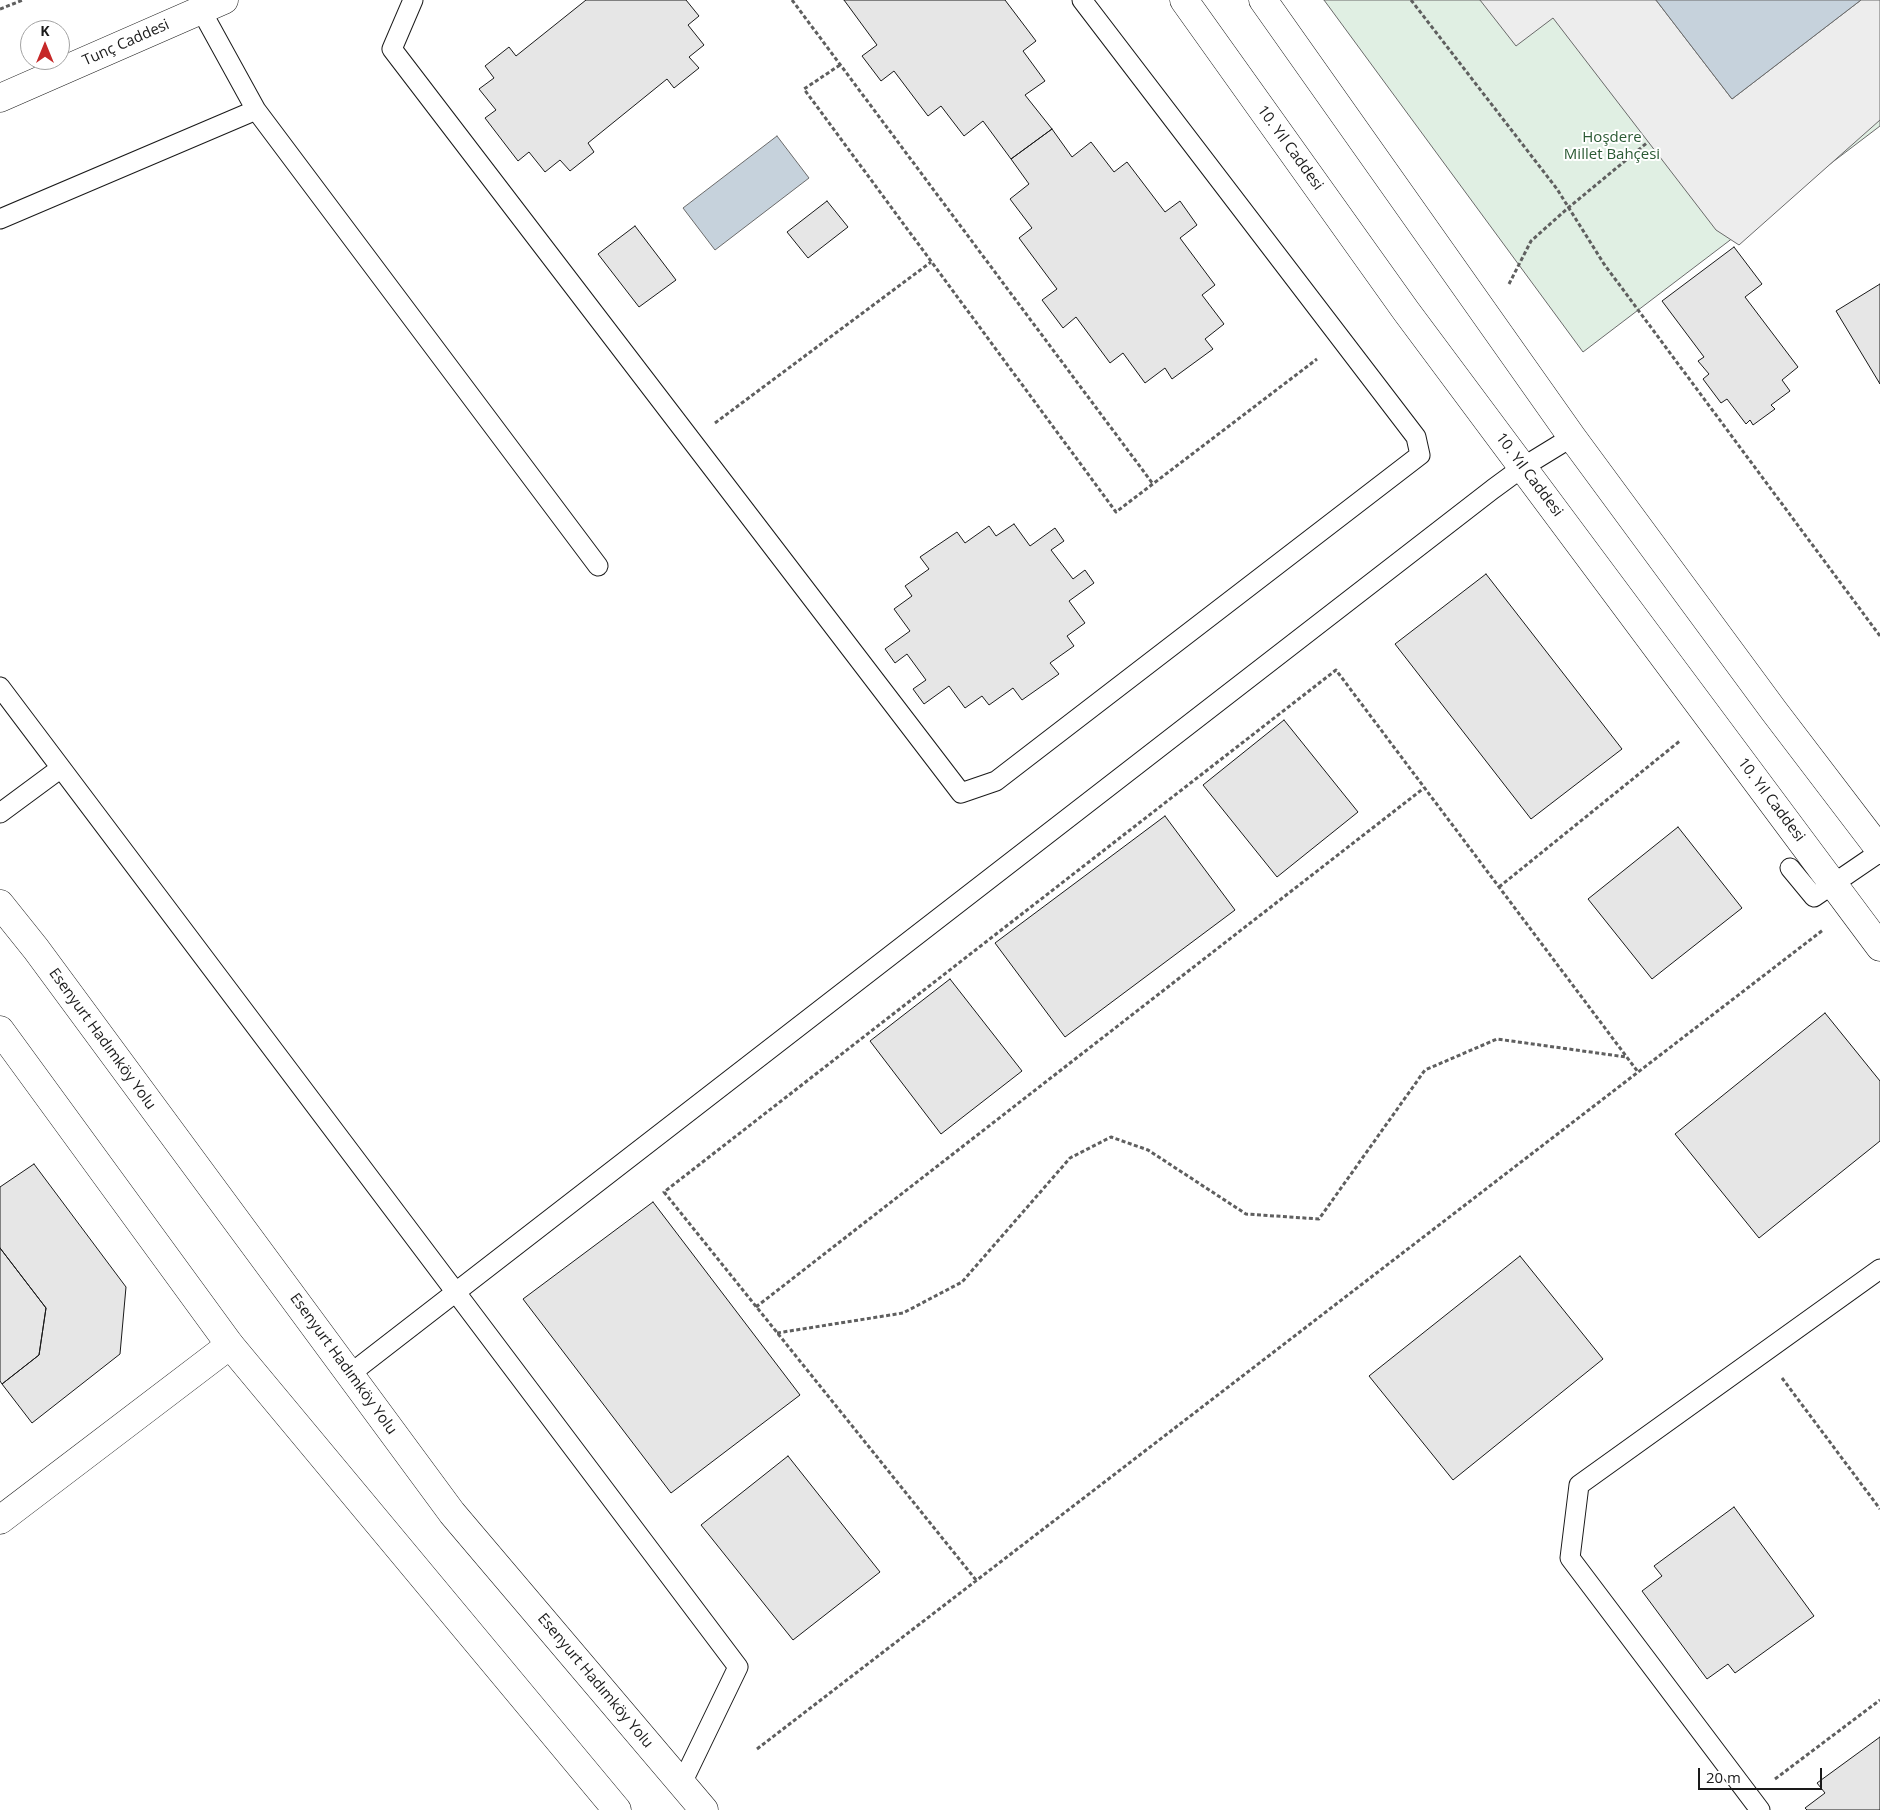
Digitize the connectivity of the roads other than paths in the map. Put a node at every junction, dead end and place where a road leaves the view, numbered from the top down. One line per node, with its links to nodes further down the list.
1 (412, 0): 2 (lane)
2 (1082, 0)
3 (1184, 0): 10 (street, 10. Yıl Caddesi)
4 (1263, 0): 9 (street)
5 (213, 5): 6 (street, Tunç Caddesi); 7 (lane)
6 (0, 98)
7 (256, 110): 8 (lane); 11 (lane)
8 (0, 219)
9 (1572, 437): 10 (lane); 15 (street)
10 (1523, 467): 17 (street, 10. Yıl Caddesi); 22 (lane)
11 (598, 566)
12 (0, 687): 13 (lane)
13 (61, 768): 14 (lane); 22 (lane)
14 (0, 813)
15 (1880, 851): 17 (lane)
16 (1790, 868): 17 (lane)
17 (1834, 884): 19 (street, 10. Yıl Caddesi)
18 (0, 904): 24 (street, Esenyurt Hadımköy Yolu)
19 (1880, 947)
20 (0, 1030): 23 (street)
21 (1880, 1269): 27 (lane)
22 (456, 1292): 24 (lane); 26 (lane)
23 (230, 1345): 25 (street); 28 (street)
24 (350, 1374): 26 (street, Esenyurt Hadımköy Yolu)
25 (0, 1520)
26 (682, 1783): 29 (street, Esenyurt Hadımköy Yolu)
27 (1756, 1804)
28 (617, 1810)
29 (704, 1810)

